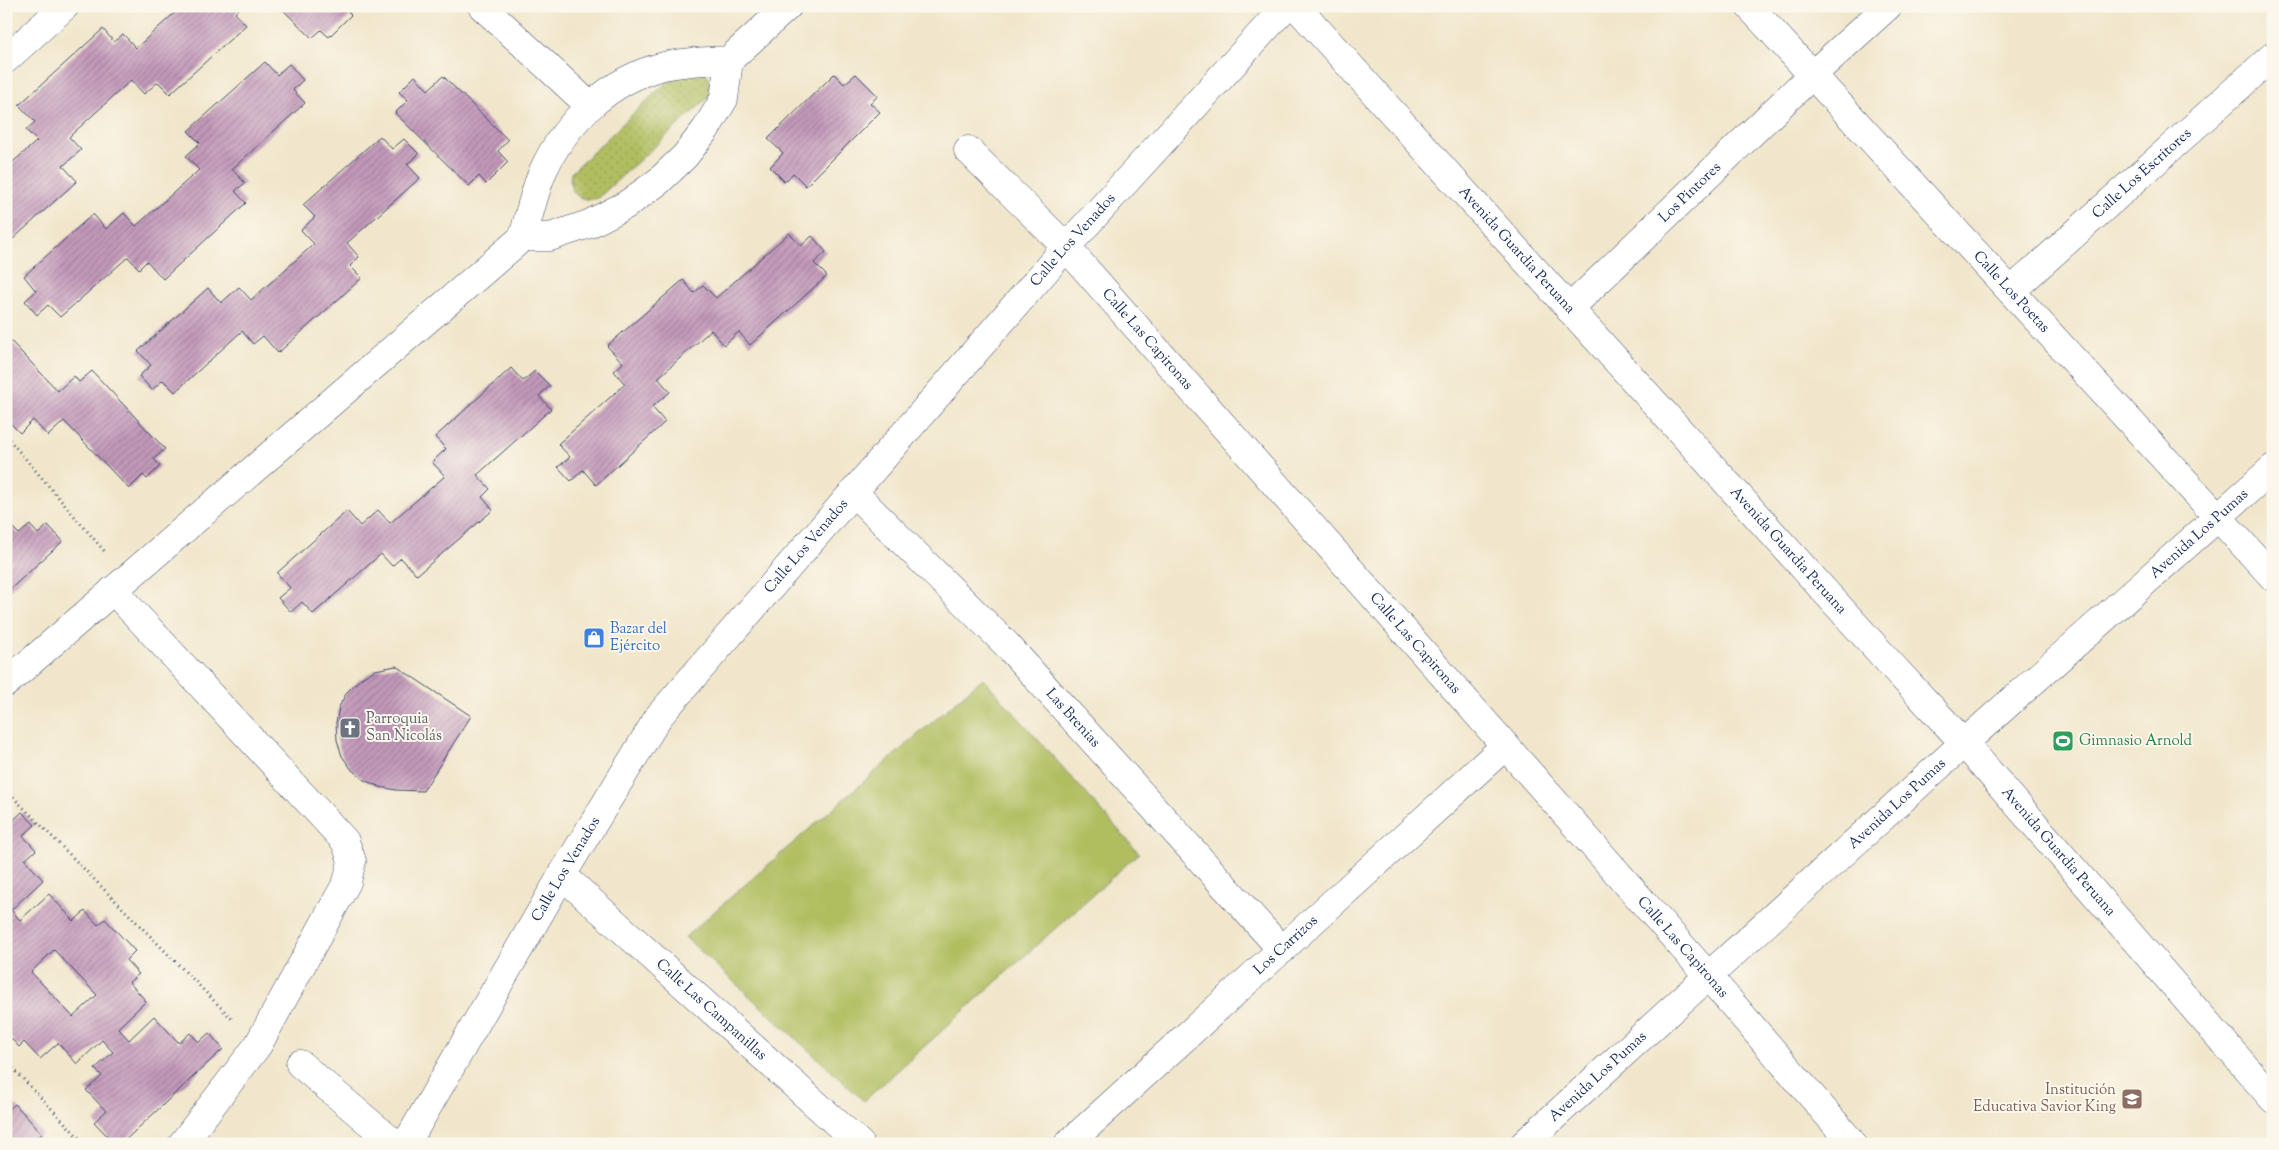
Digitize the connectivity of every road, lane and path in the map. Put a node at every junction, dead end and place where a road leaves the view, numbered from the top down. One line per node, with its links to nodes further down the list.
1 (65, 6): 9 (street)
2 (482, 6): 12 (street)
3 (788, 6): 10 (street)
4 (1286, 6): 15 (street, Calle Los Venados)
5 (1296, 6): 17 (street, Avenida Guardia Peruana)
6 (1749, 6): 11 (street, Calle Los Poetas)
7 (1888, 6): 11 (street, Los Pintores)
8 (2273, 56): 16 (street, Calle Los Escritores)
9 (6, 58)
10 (729, 60): 12 (street); 14 (street)
11 (1811, 76): 16 (street, Calle Los Poetas); 17 (street, Los Pintores)
12 (590, 106): 14 (street)
13 (968, 150): 15 (street, Calle Las Capironas)
14 (523, 237): 23 (street)
15 (1066, 247): 20 (street, Calle Los Venados); 26 (street, Calle Las Capironas)
16 (2011, 292): 21 (street, Calle Los Poetas)
17 (1569, 309): 25 (street, Avenida Guardia Peruana)
18 (6, 436): 23 (path)
19 (2273, 468): 21 (street, Avenida Los Pumas)
20 (854, 494): 28 (street, Calle Los Venados); 29 (street, Las Brenias)
21 (2219, 516): 22 (street, Calle Los Poetas); 25 (street, Avenida Los Pumas)
22 (2273, 577)
23 (120, 583): 24 (street); 31 (street)
24 (6, 683)
25 (1964, 743): 30 (street, Avenida Los Pumas); 34 (street, Avenida Guardia Peruana)
26 (1505, 746): 29 (street, Los Carrizos); 30 (street, Calle Las Capironas)
27 (6, 790): 31 (path)
28 (562, 875): 40 (street, Calle Los Venados); 41 (street, Calle Las Campanillas)
29 (1282, 950): 42 (street, Los Carrizos)
30 (1709, 977): 43 (street, Avenida Los Pumas); 44 (street, Calle Las Capironas)
31 (258, 1045): 38 (street)
32 (6, 1061): 35 (path)
33 (300, 1064): 39 (street)
34 (2273, 1100)
35 (76, 1135): 36 (path); 37 (path)
36 (66, 1144)
37 (85, 1144)
38 (182, 1144)
39 (395, 1144)
40 (406, 1144)
41 (860, 1144)
42 (1068, 1144)
43 (1524, 1144)
44 (1853, 1144)

